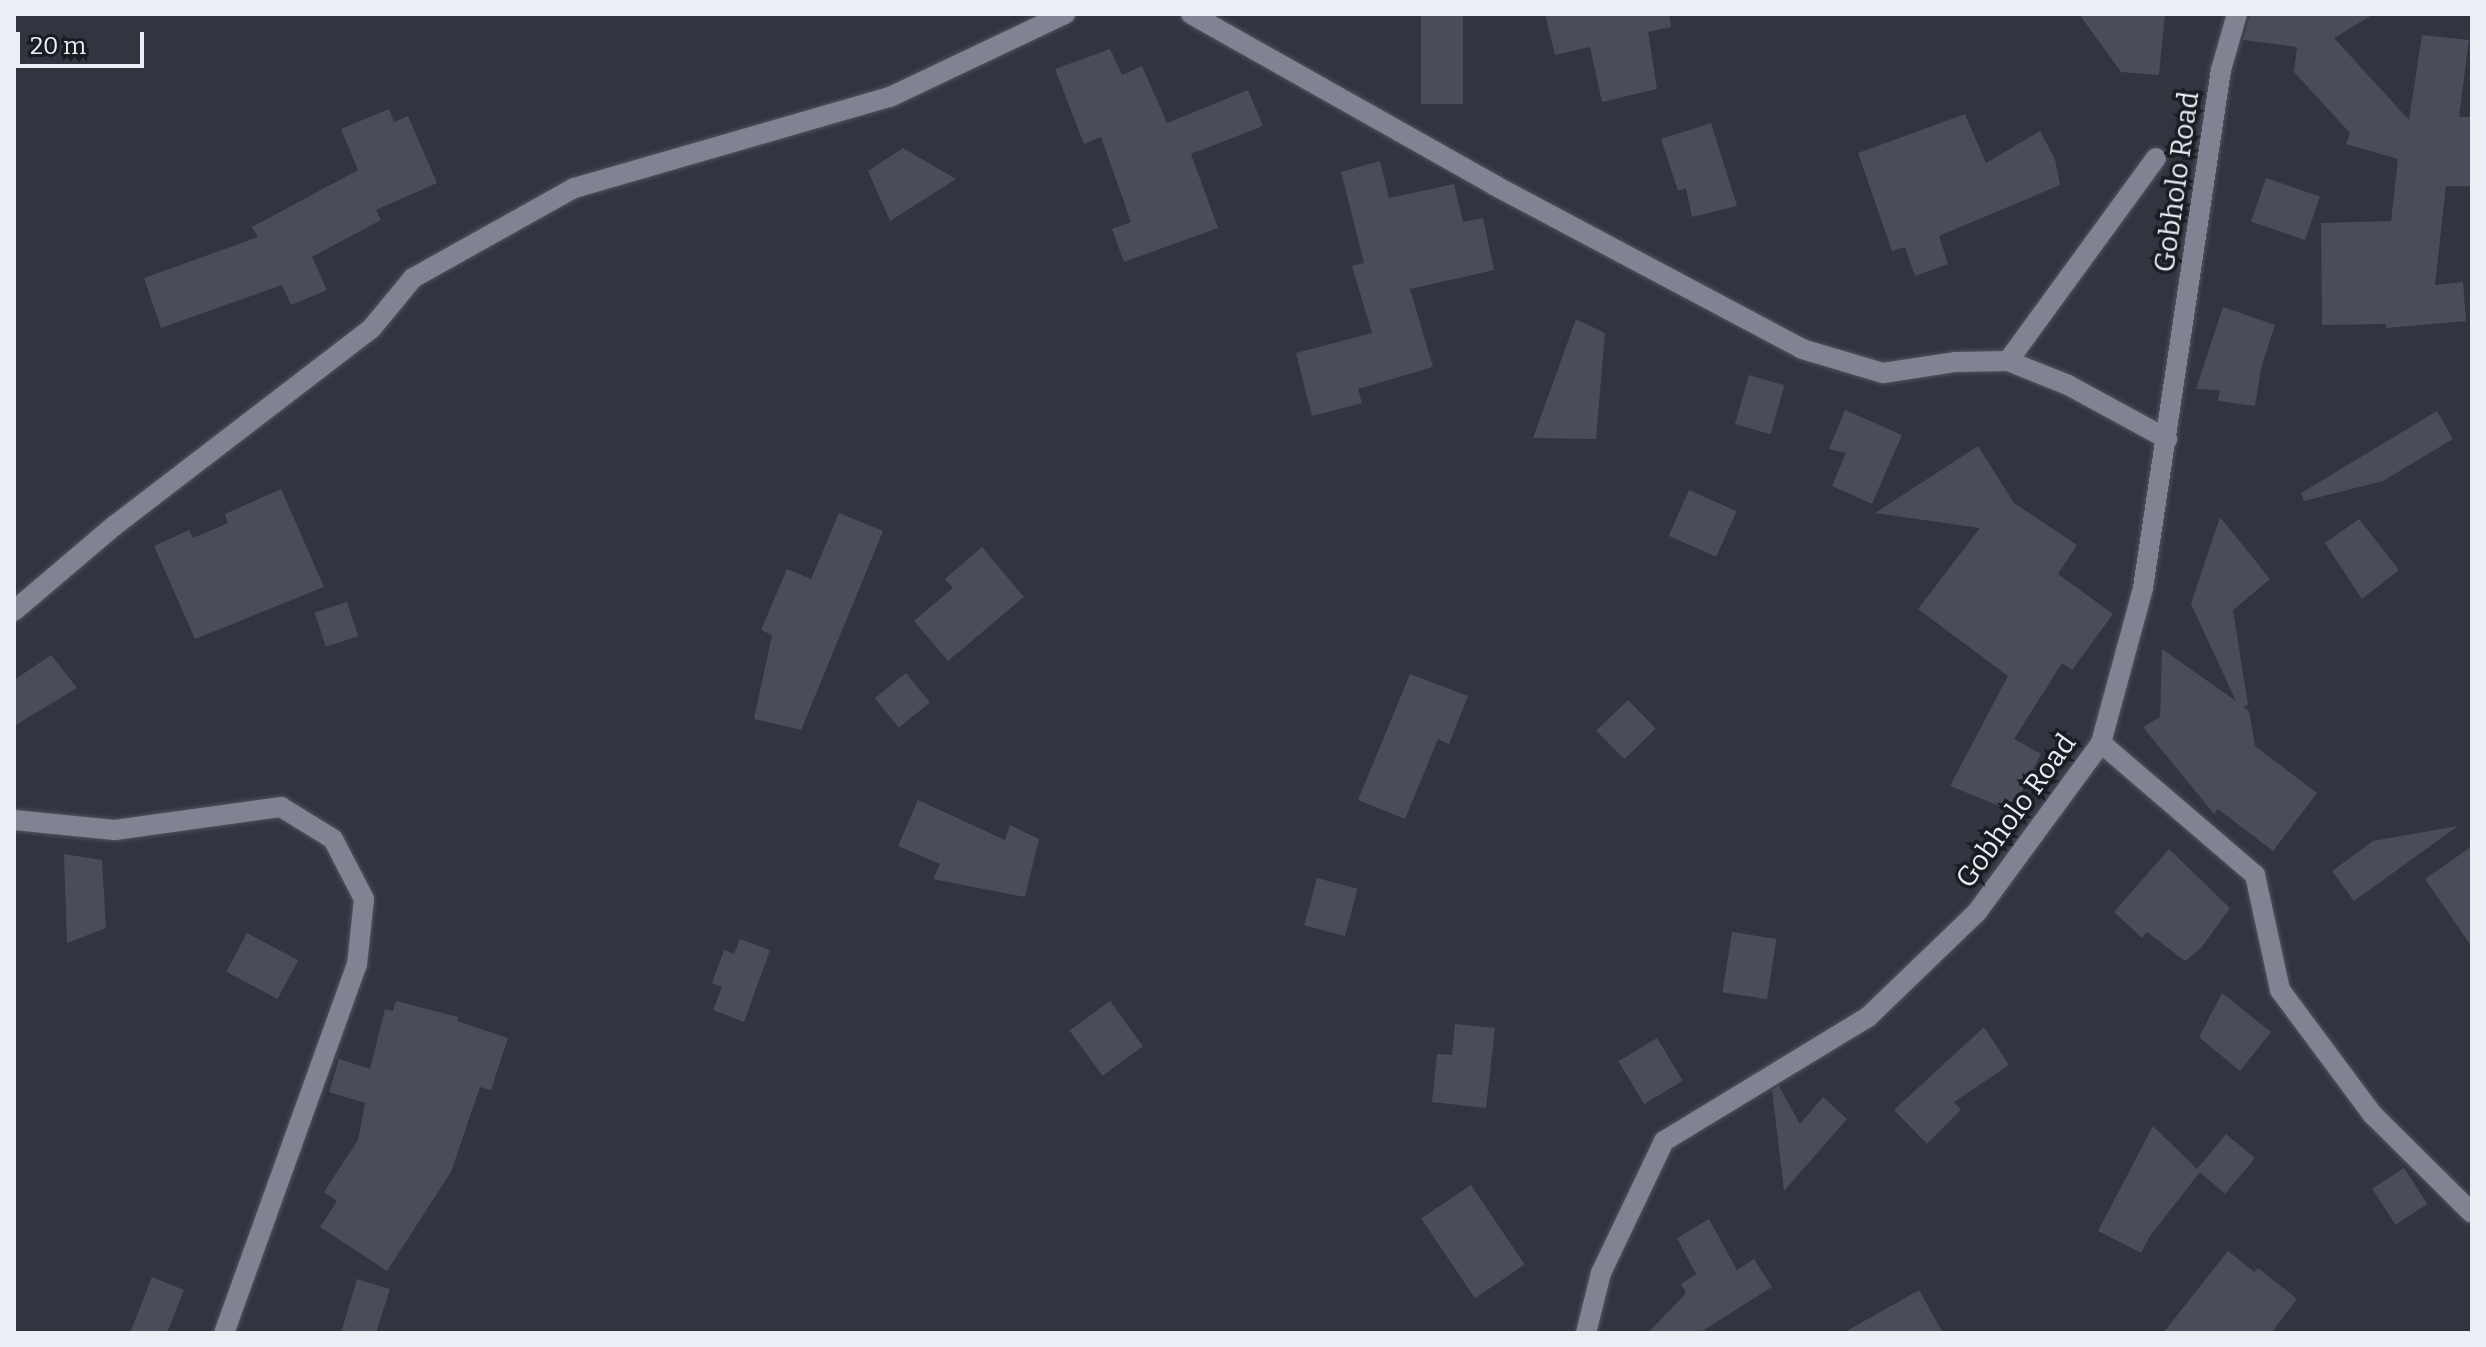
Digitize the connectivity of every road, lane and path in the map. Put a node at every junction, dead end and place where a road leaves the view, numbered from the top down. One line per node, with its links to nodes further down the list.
1 (1065, 14): 7 (street)
2 (1191, 14): 5 (street)
3 (2237, 14): 6 (street, Gobholo Road)
4 (2156, 158): 5 (street)
5 (2008, 361): 6 (street)
6 (2167, 439): 8 (street, Gobholo Road)
7 (14, 611)
8 (2101, 743): 10 (street); 12 (street, Gobholo Road)
9 (14, 820): 11 (street)
10 (2472, 1213)
11 (224, 1333)
12 (1586, 1333)

